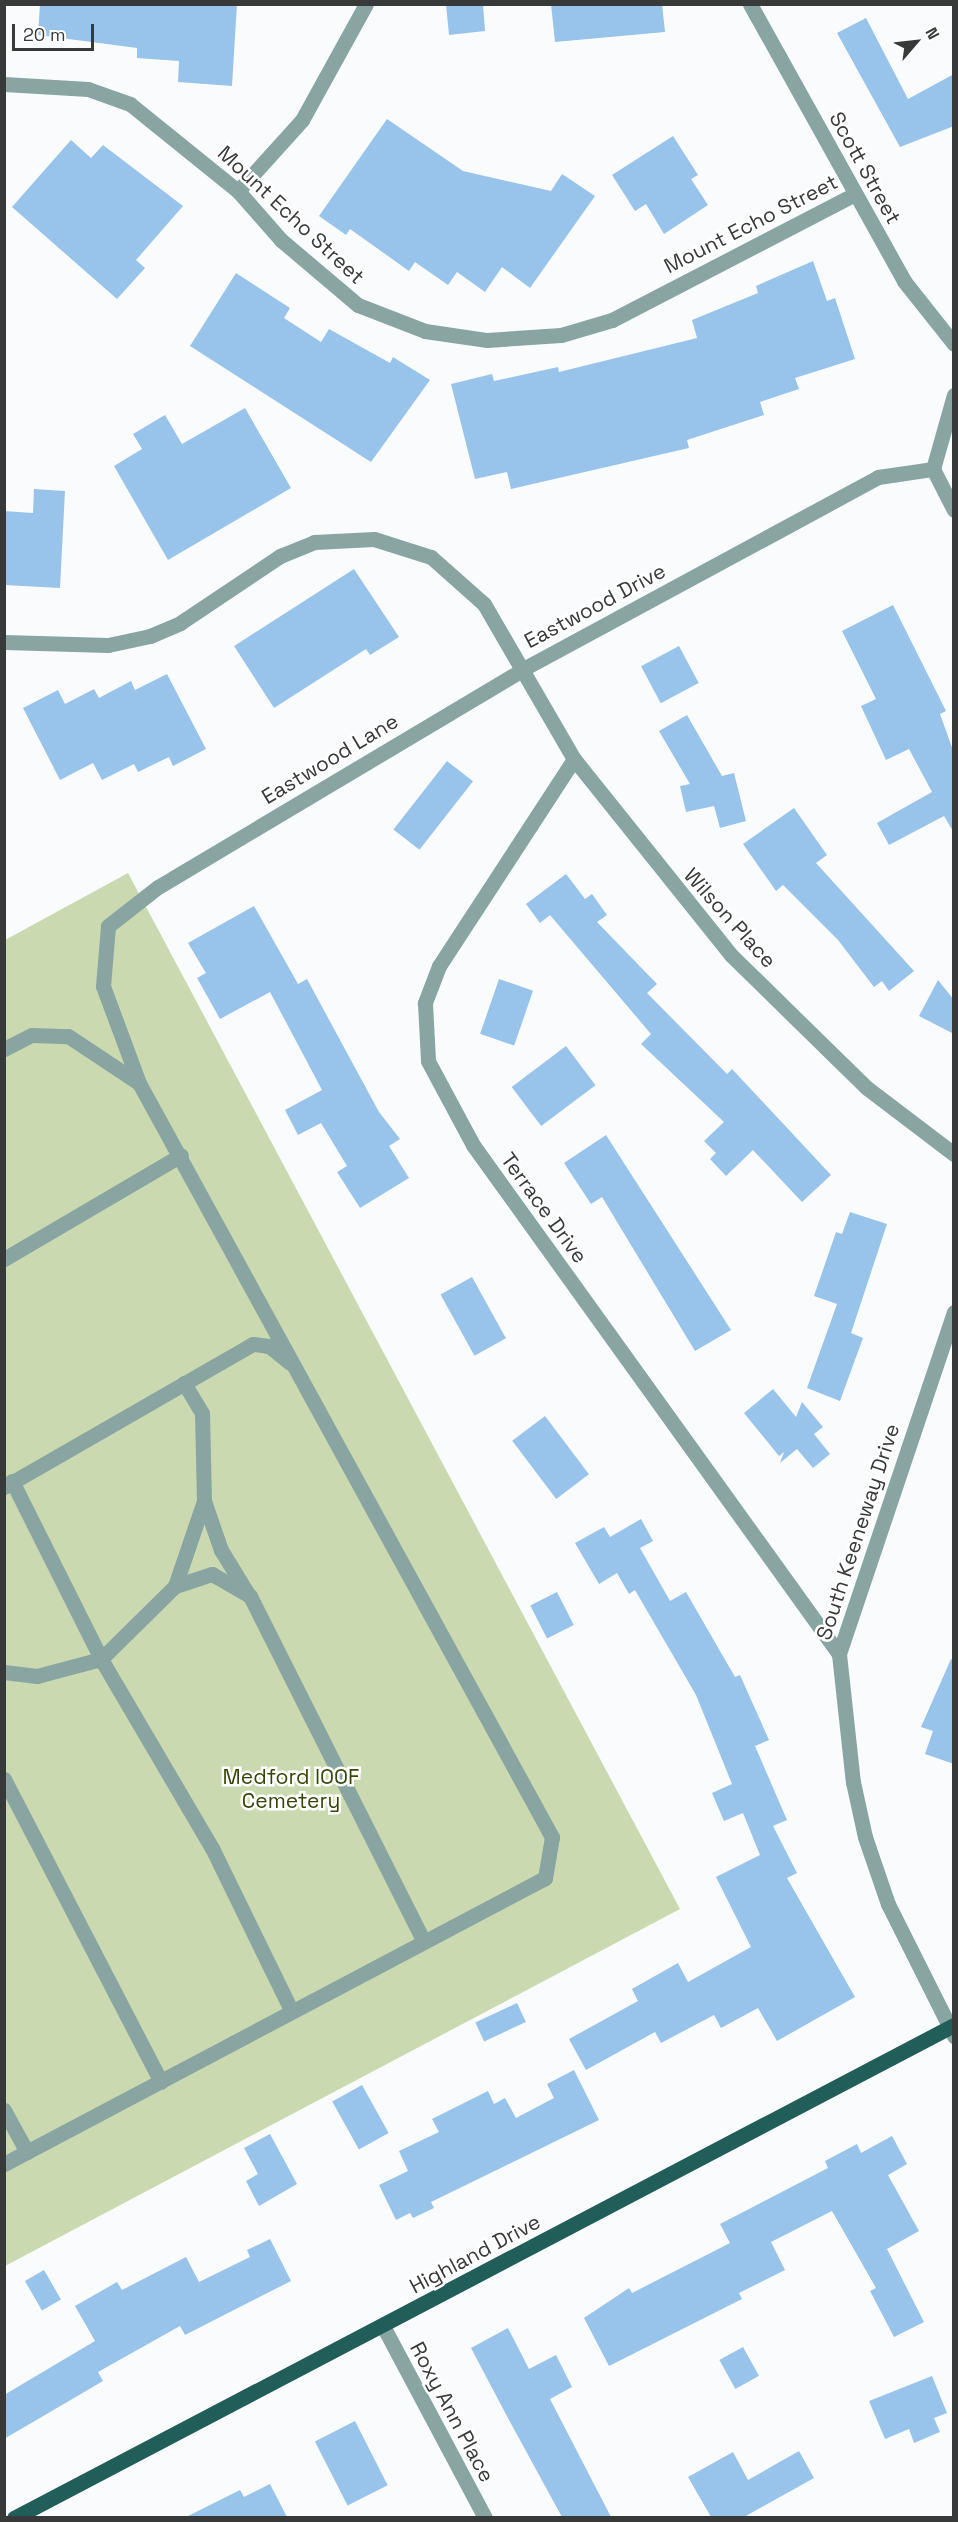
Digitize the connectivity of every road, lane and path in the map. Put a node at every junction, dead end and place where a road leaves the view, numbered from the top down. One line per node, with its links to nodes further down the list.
1 (366, 4): 4 (street)
2 (750, 4): 5 (street, Scott Street)
3 (4, 84): 4 (street, Mount Echo Street)
4 (238, 191): 5 (street, Mount Echo Street)
5 (855, 194): 6 (street, Scott Street)
6 (954, 344)
7 (954, 396): 8 (street)
8 (933, 469): 9 (street); 11 (street, Eastwood Drive)
9 (954, 510)
10 (4, 642): 11 (street, Eastwood Drive)
11 (525, 668): 12 (street, Wilson Place); 14 (street, Eastwood Lane)
12 (574, 759): 15 (street, Wilson Place); 25 (street, Terrace Drive)
13 (4, 1048): 14 (street)
14 (139, 1083): 16 (street, Eastwood Lane)
15 (954, 1154)
16 (182, 1155): 17 (street); 19 (street, Eastwood Lane)
17 (4, 1259)
18 (954, 1312): 25 (street, South Keeneway Drive)
19 (297, 1368): 20 (street); 29 (street, Eastwood Lane)
20 (184, 1383): 21 (street); 22 (street)
21 (8, 1484): 26 (street)
22 (204, 1501): 23 (street); 24 (street)
23 (175, 1586): 24 (street); 26 (street)
24 (250, 1596): 29 (street)
25 (839, 1654): 31 (street, South Keeneway Drive)
26 (101, 1659): 27 (street); 30 (street)
27 (4, 1672)
28 (4, 1779): 32 (street)
29 (424, 1942): 30 (street)
30 (292, 2012): 32 (street)
31 (953, 2029): 36 (main road, Highland Drive)
32 (160, 2082): 34 (street)
33 (4, 2110): 34 (street)
34 (27, 2152): 35 (street)
35 (4, 2164)
36 (382, 2326): 37 (main road, Highland Drive); 38 (street, Roxy Ann Place)
37 (14, 2517)
38 (485, 2517)

